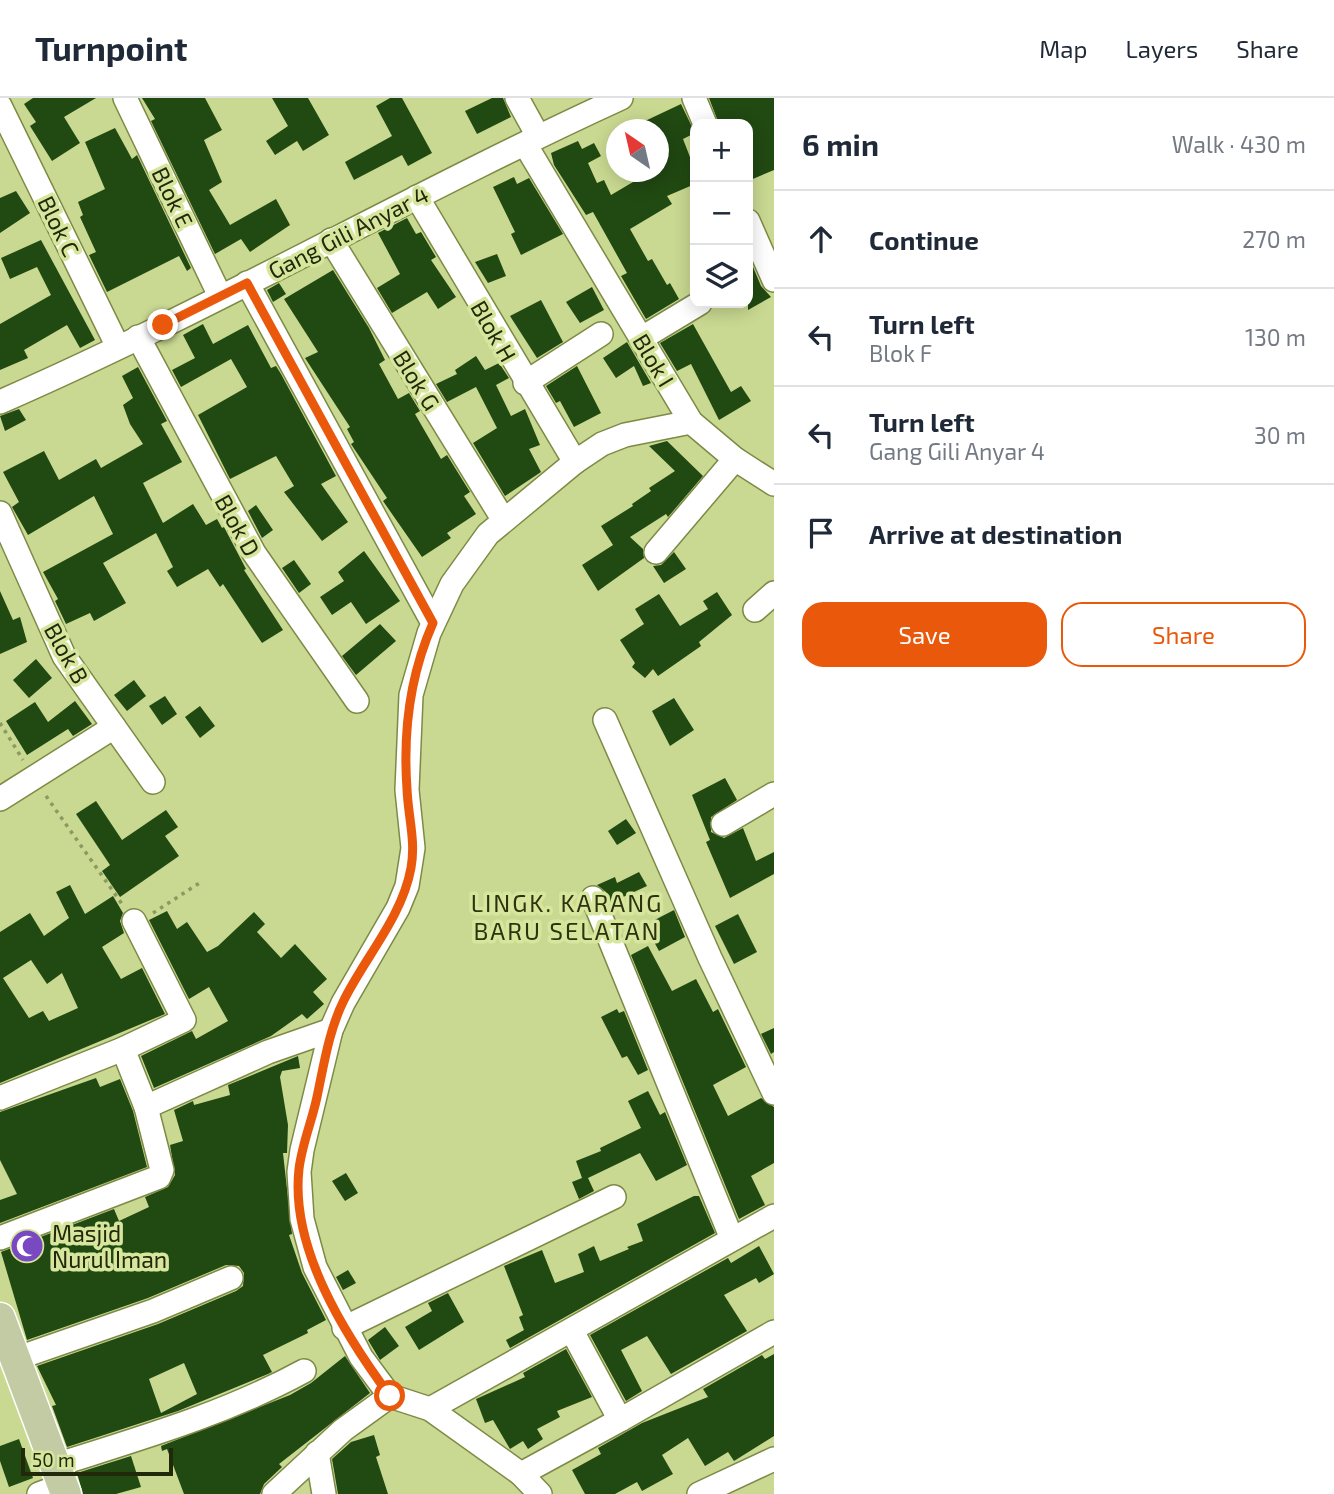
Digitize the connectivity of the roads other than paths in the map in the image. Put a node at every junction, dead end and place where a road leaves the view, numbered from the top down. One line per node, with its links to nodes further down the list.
1 (125, 98): 13 (street, Blok E)
2 (517, 98): 7 (street, Blok I)
3 (620, 98): 7 (street, Gang Gili Anyar 4)
4 (694, 98): 6 (street)
5 (0, 106): 17 (street, Blok C)
6 (703, 119)
7 (532, 140): 8 (street, Gang Gili Anyar 4); 16 (street, Blok I)
8 (416, 197): 10 (street, Gang Gili Anyar 4); 18 (street, Blok H)
9 (753, 232): 11 (street)
10 (331, 240): 12 (street, Gang Gili Anyar 4); 25 (street, Blok G)
11 (774, 280)
12 (247, 283): 13 (street, Gang Gili Anyar 4); 29 (street)
13 (220, 296): 17 (street, Gang Gili Anyar 4)
14 (692, 308): 16 (street)
15 (601, 334): 18 (street)
16 (642, 338): 20 (street, Blok I)
17 (128, 342): 19 (street, Gang Gili Anyar 4); 30 (street, Blok D)
18 (525, 383): 22 (street, Blok H)
19 (0, 402)
20 (691, 422): 21 (street, Blok I); 22 (street)
21 (735, 459): 23 (street, Blok I); 26 (street)
22 (575, 462): 25 (street)
23 (774, 484)
24 (0, 513): 32 (street, Blok B)
25 (503, 519): 29 (street)
26 (656, 552)
27 (774, 593): 28 (street)
28 (755, 610)
29 (433, 623): 39 (street)
30 (356, 701)
31 (605, 720): 41 (street)
32 (114, 727): 33 (street, Blok B); 35 (street)
33 (153, 782)
34 (774, 794): 36 (street)
35 (0, 799)
36 (723, 824)
37 (593, 898): 47 (street)
38 (134, 921): 40 (street)
39 (331, 1030): 43 (street); 50 (street)
40 (123, 1049): 42 (street); 43 (street)
41 (774, 1093)
42 (0, 1098)
43 (146, 1107): 46 (street)
44 (614, 1197): 50 (street)
45 (774, 1216): 47 (street)
46 (0, 1238)
47 (732, 1239): 51 (street)
48 (231, 1278): 53 (street)
49 (0, 1318): 53 (main road)
50 (344, 1328): 55 (street)
51 (572, 1331): 56 (street); 57 (street)
52 (774, 1332): 57 (street)
53 (15, 1359): 61 (main road)
54 (304, 1371): 61 (street)
55 (390, 1396): 56 (street); 58 (street)
56 (430, 1409): 60 (street)
57 (620, 1420): 60 (street)
58 (317, 1453): 62 (street); 63 (street)
59 (774, 1459): 65 (street)
60 (521, 1474): 64 (street)
61 (56, 1484)
62 (274, 1494)
63 (324, 1494)
64 (540, 1494)
65 (699, 1494)

